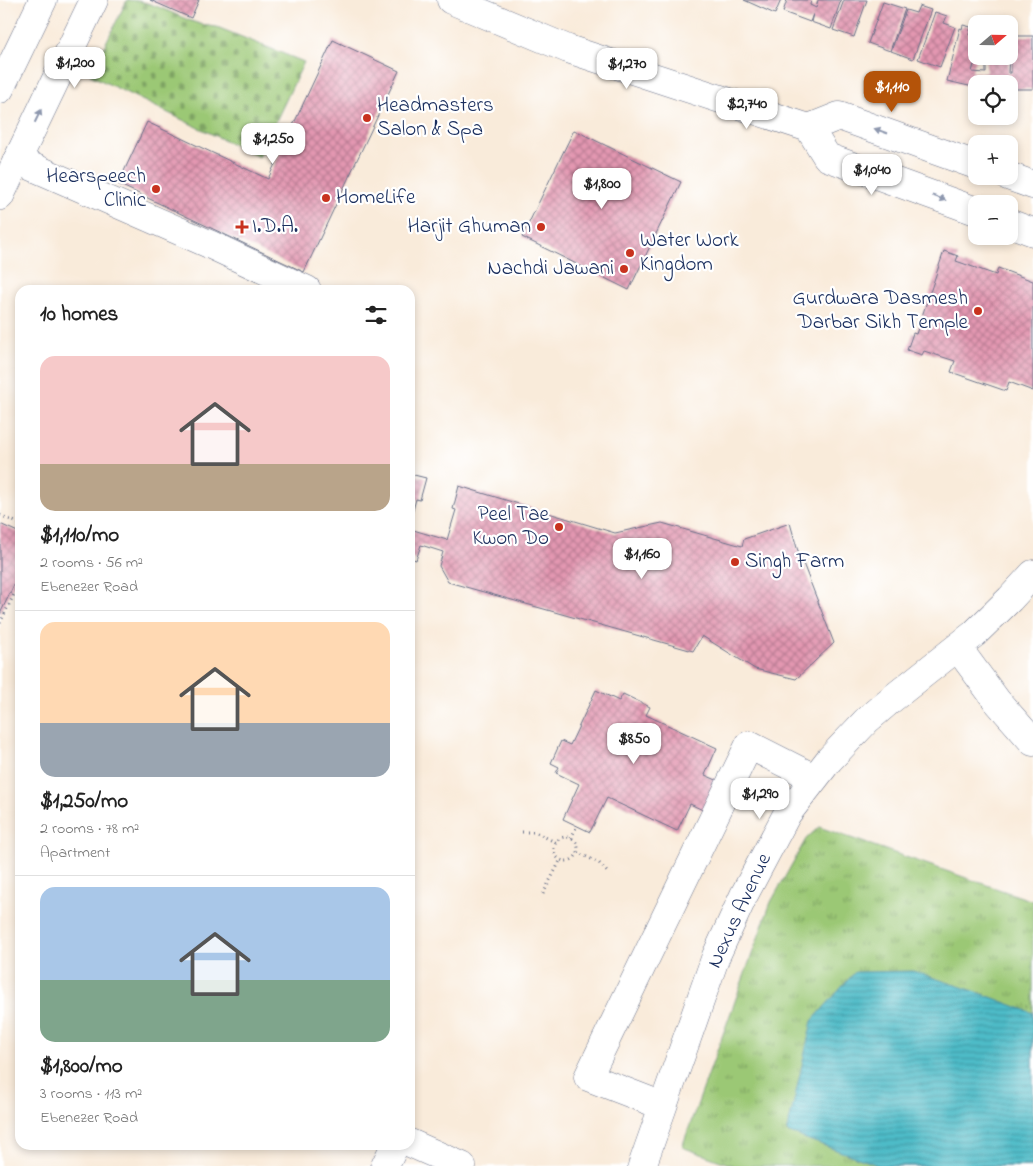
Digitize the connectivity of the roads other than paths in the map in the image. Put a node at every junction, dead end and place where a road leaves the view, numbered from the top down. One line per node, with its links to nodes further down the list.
1 (43, 0): 4 (main road)
2 (94, 0): 6 (main road, one-way to 2)
3 (451, 0): 5 (main road)
4 (0, 89)
5 (809, 128): 7 (main road, one-way to 5); 11 (main road, one-way to 11)
6 (17, 160): 10 (main road); 14 (main road)
7 (968, 162)
8 (1018, 180): 9 (main road)
9 (1033, 185)
10 (0, 196)
11 (968, 208)
12 (1018, 226): 13 (main road)
13 (1033, 232)
14 (296, 285)
15 (1033, 574): 16 (main road, Nexus Avenue)
16 (958, 648): 17 (main road); 18 (main road, Nexus Avenue)
17 (1033, 742)
18 (814, 778): 19 (main road, Nexus Avenue); 19 (main road)
19 (663, 1106): 24 (main road, Nexus Avenue)
20 (415, 1145): 23 (main road)
21 (393, 1150): 22 (main road)
22 (385, 1166)
23 (462, 1166)
24 (642, 1166)

